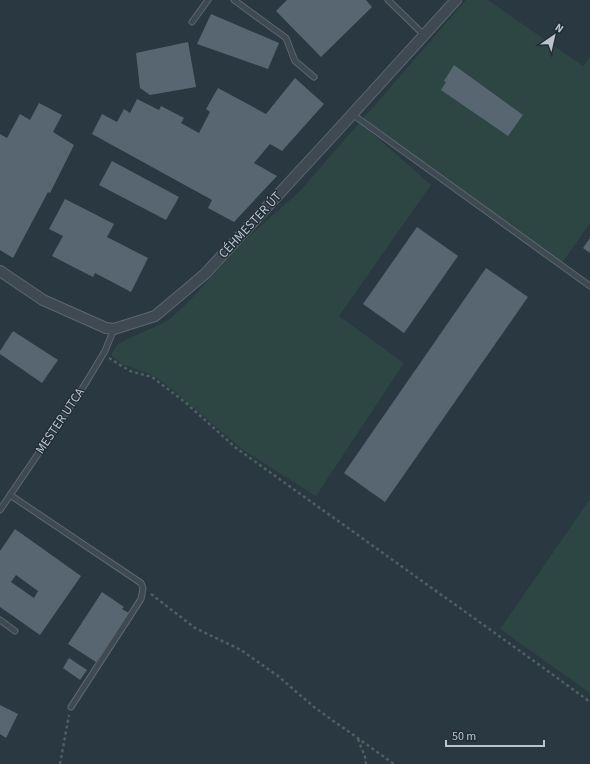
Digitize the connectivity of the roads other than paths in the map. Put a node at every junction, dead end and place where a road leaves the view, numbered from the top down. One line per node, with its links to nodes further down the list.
1 (208, 0): 5 (lane)
2 (234, 0): 7 (lane)
3 (388, 0): 6 (lane)
4 (456, 0): 6 (street, CÉHMESTER ÚT)
5 (192, 22)
6 (424, 35): 8 (street, CÉHMESTER ÚT)
7 (314, 77)
8 (352, 114): 10 (lane); 11 (street, CÉHMESTER ÚT)
9 (0, 271): 11 (street)
10 (590, 286)
11 (114, 329): 12 (lane, MESTER UTCA)
12 (10, 495): 13 (lane, MESTER UTCA); 16 (lane)
13 (0, 510)
14 (0, 620): 15 (lane)
15 (15, 631)
16 (71, 707)

